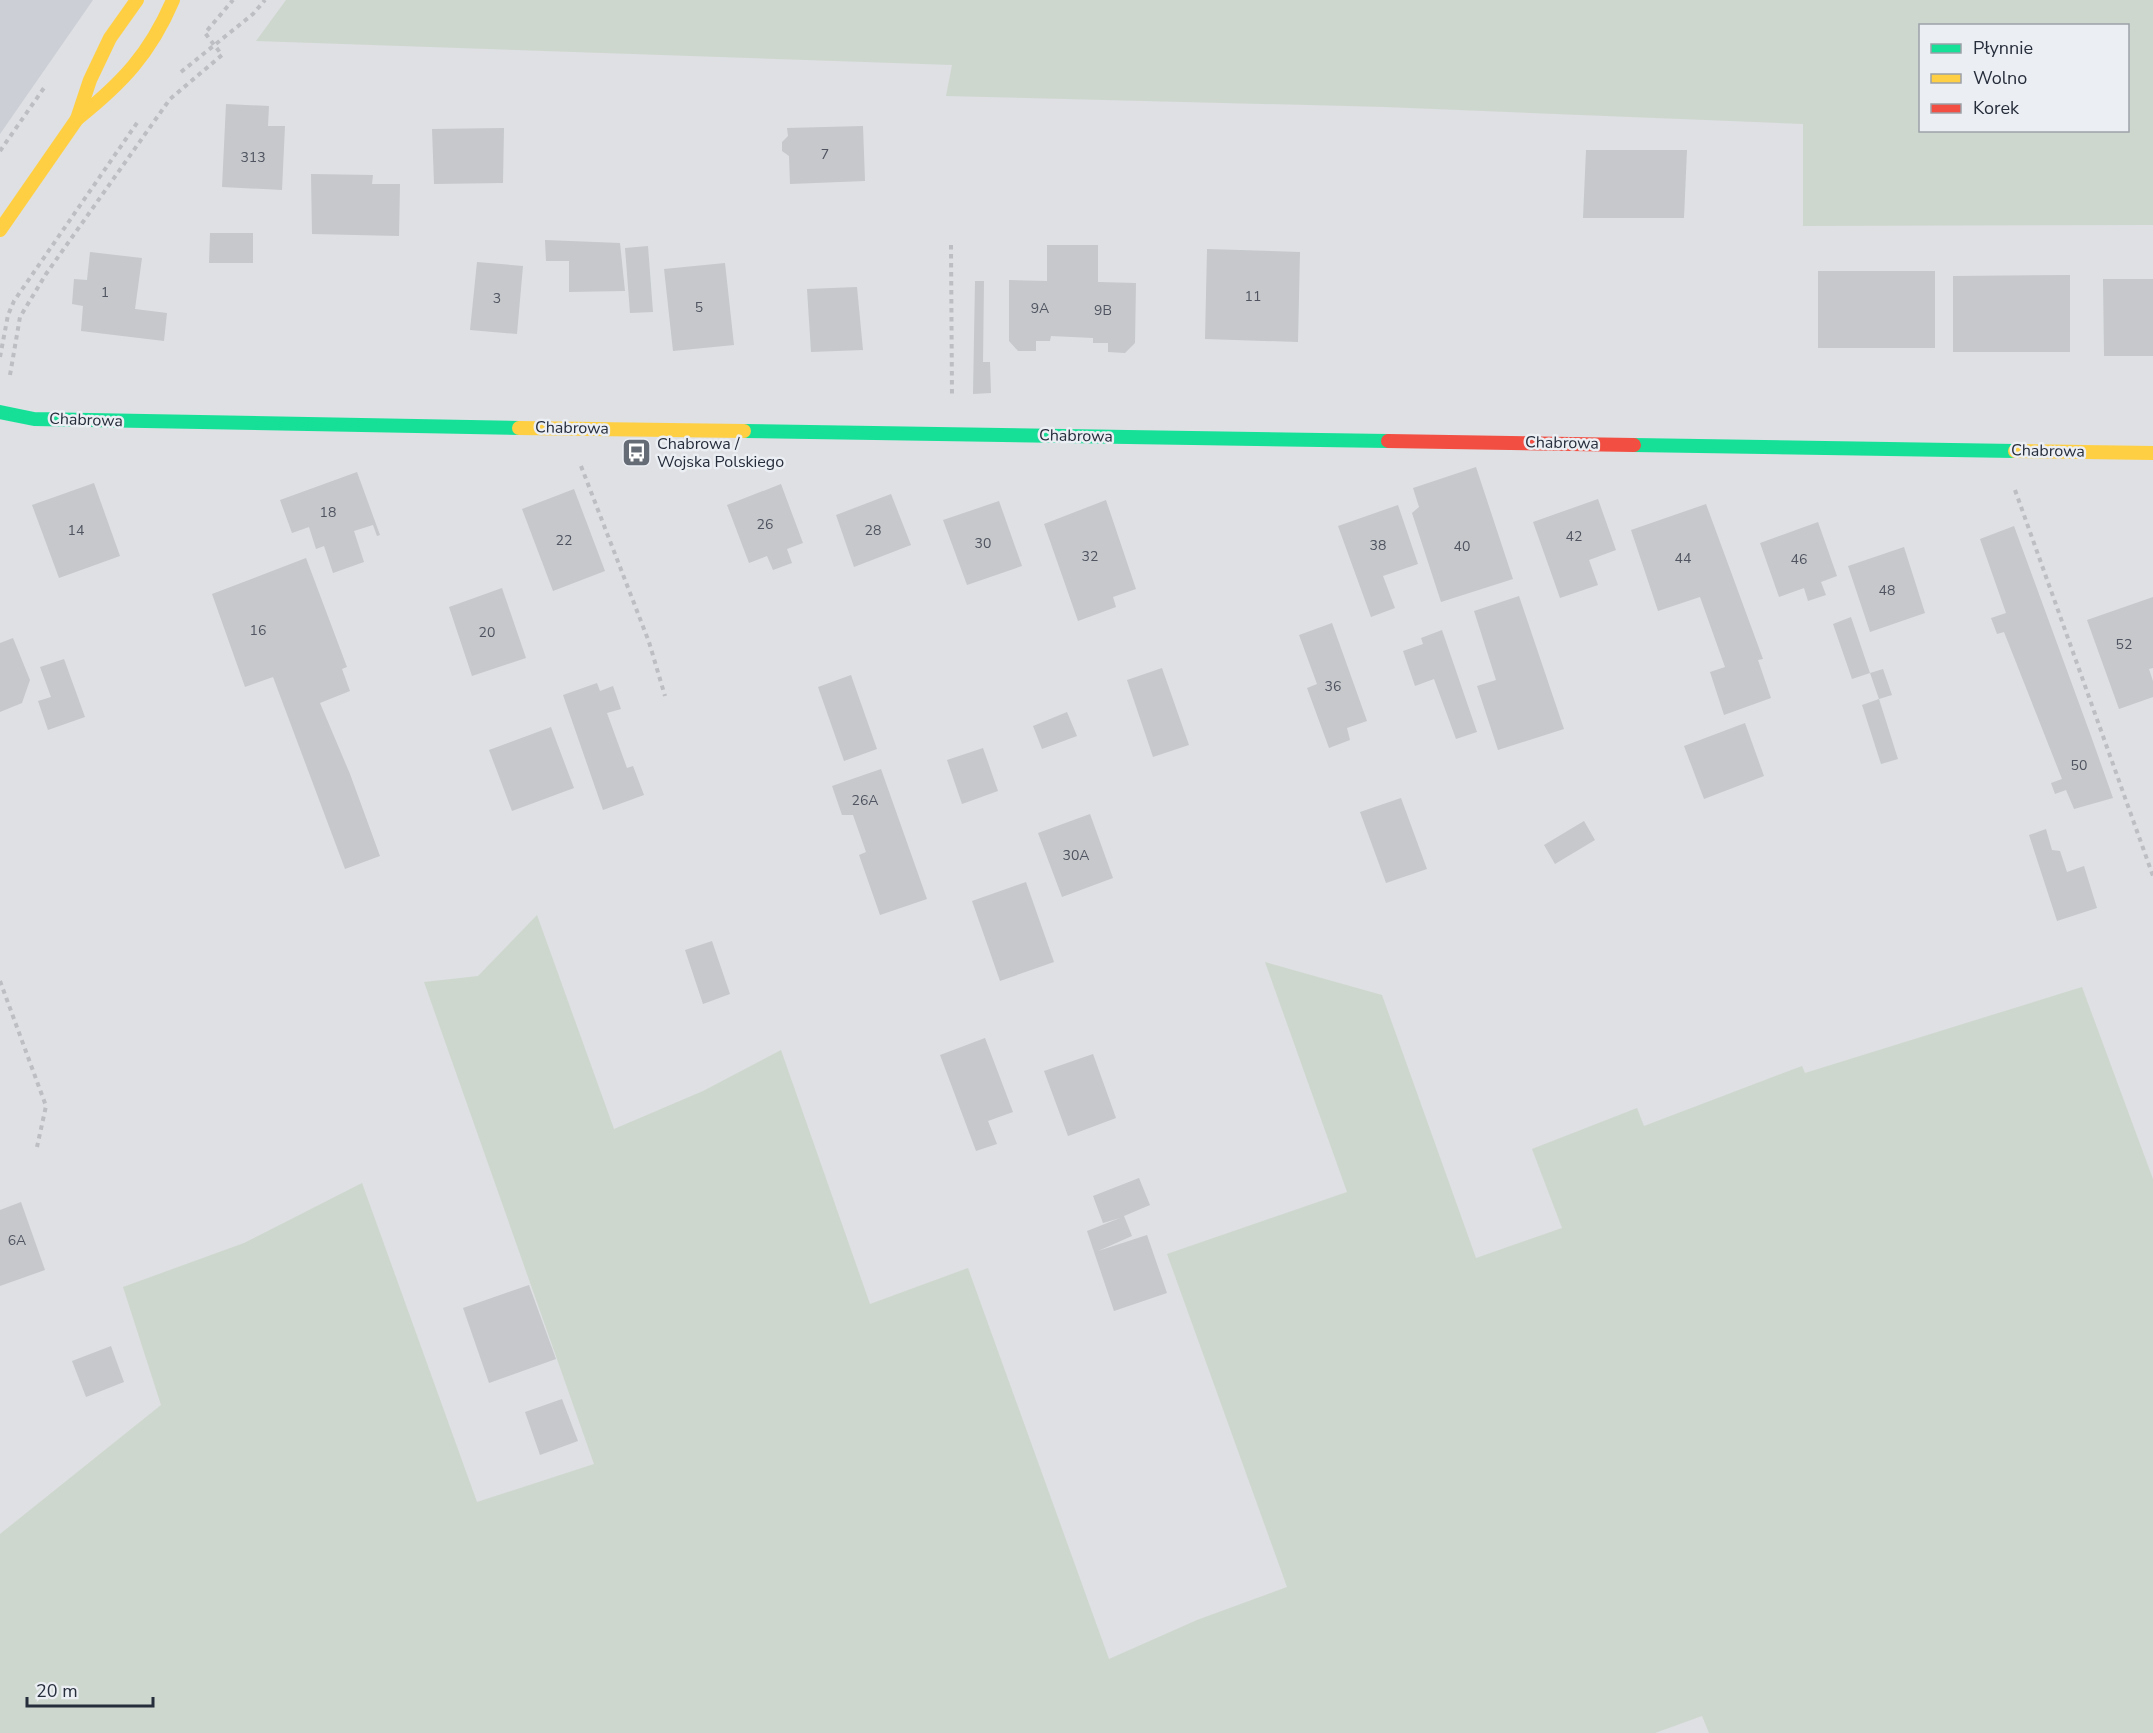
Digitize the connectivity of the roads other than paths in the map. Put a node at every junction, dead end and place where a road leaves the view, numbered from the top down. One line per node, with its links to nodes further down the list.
1 (137, 0): 3 (street)
2 (173, 0): 3 (street)
3 (76, 119): 4 (street)
4 (0, 230)
5 (0, 412): 6 (street, Chabrowa)
6 (2153, 453)

